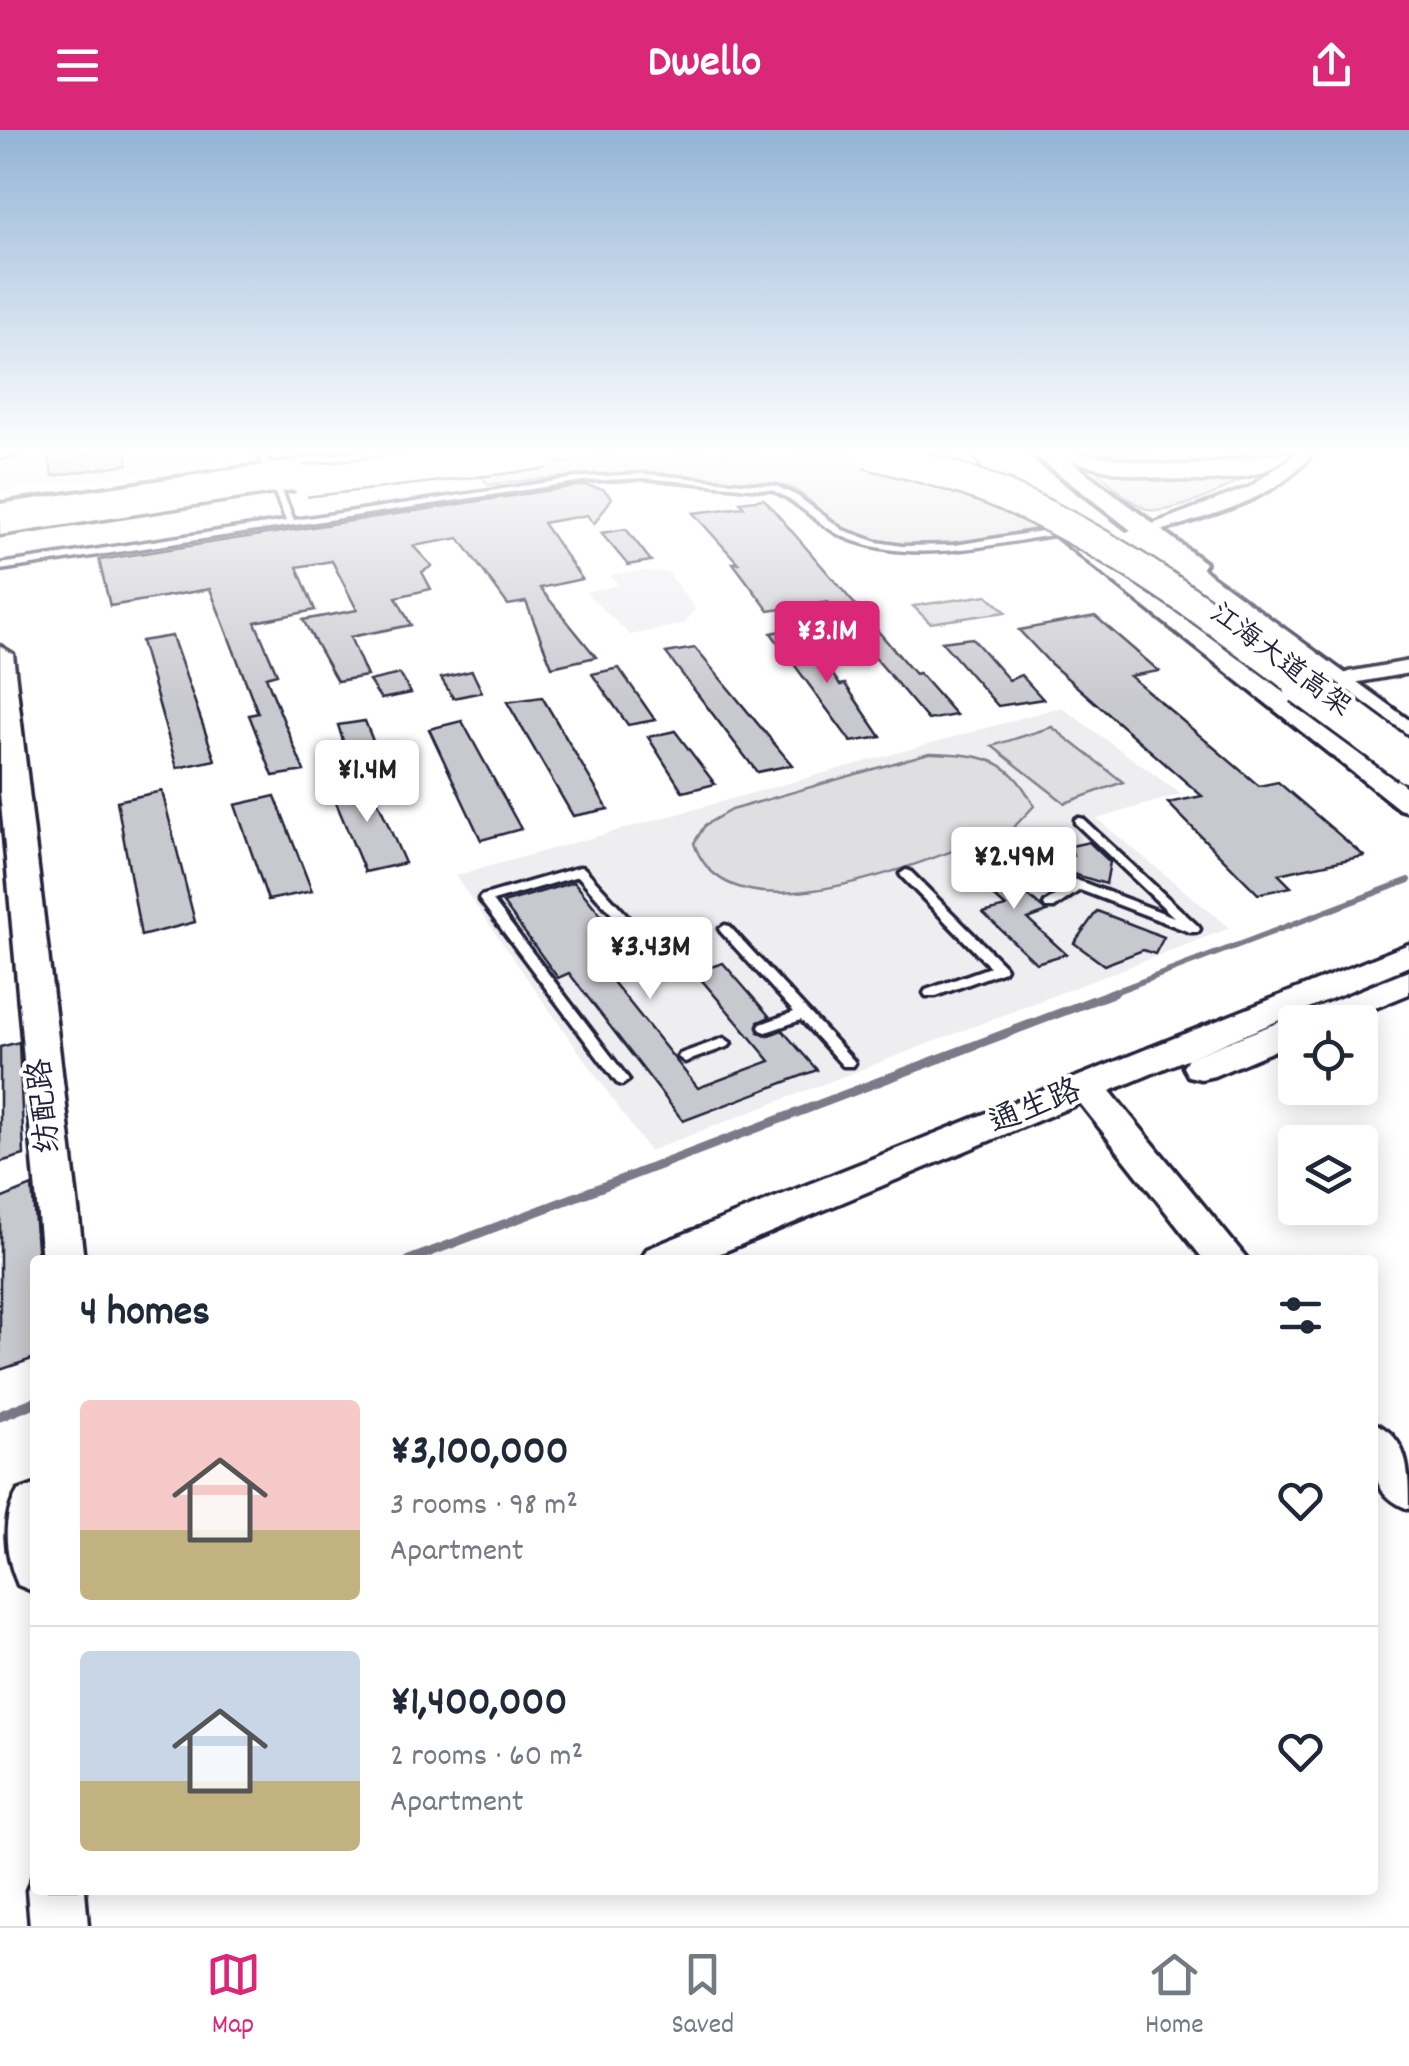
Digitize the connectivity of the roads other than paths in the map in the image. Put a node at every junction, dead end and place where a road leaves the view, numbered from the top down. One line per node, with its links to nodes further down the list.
1 (195, 537): 10 (lane)
2 (854, 537): 3 (lane)
3 (1014, 537)
4 (1067, 537): 19 (street)
5 (1086, 537): 17 (highway, bridge)
6 (1097, 537): 18 (main road)
7 (1116, 537): 17 (highway, 江海大道高架, bridge)
8 (1143, 537): 16 (highway, 江海大道高架)
9 (1155, 537): 13 (main road)
10 (0, 567)
11 (0, 654): 14 (street, 纺配路)
12 (1409, 667): 13 (street)
13 (1348, 678): 15 (main road)
14 (4, 723): 39 (street, 纺配路)
15 (1409, 723)
16 (1409, 736)
17 (1409, 761)
18 (1409, 778)
19 (1409, 802)
20 (1078, 822): 23 (lane)
21 (985, 850): 23 (lane)
22 (906, 874): 29 (lane)
23 (1079, 885): 24 (lane)
24 (1050, 906)
25 (725, 929): 31 (lane)
26 (652, 951): 37 (lane)
27 (1409, 954): 38 (street, 通生路)
28 (1409, 982): 30 (street)
29 (931, 992)
30 (1352, 1005)
31 (803, 1014): 32 (lane); 36 (lane)
32 (766, 1028)
33 (1278, 1035): 38 (street, 通生路)
34 (724, 1042): 35 (lane)
35 (685, 1057)
36 (848, 1063)
37 (622, 1080)
38 (1096, 1097): 40 (street, 通生路); 41 (street, 通生路); 42 (street)
39 (62, 1255)
40 (675, 1255)
41 (734, 1255)
42 (1223, 1255)
43 (1378, 1449): 44 (street)
44 (1409, 1488)
45 (56, 1895): 46 (street)
46 (59, 1926)

